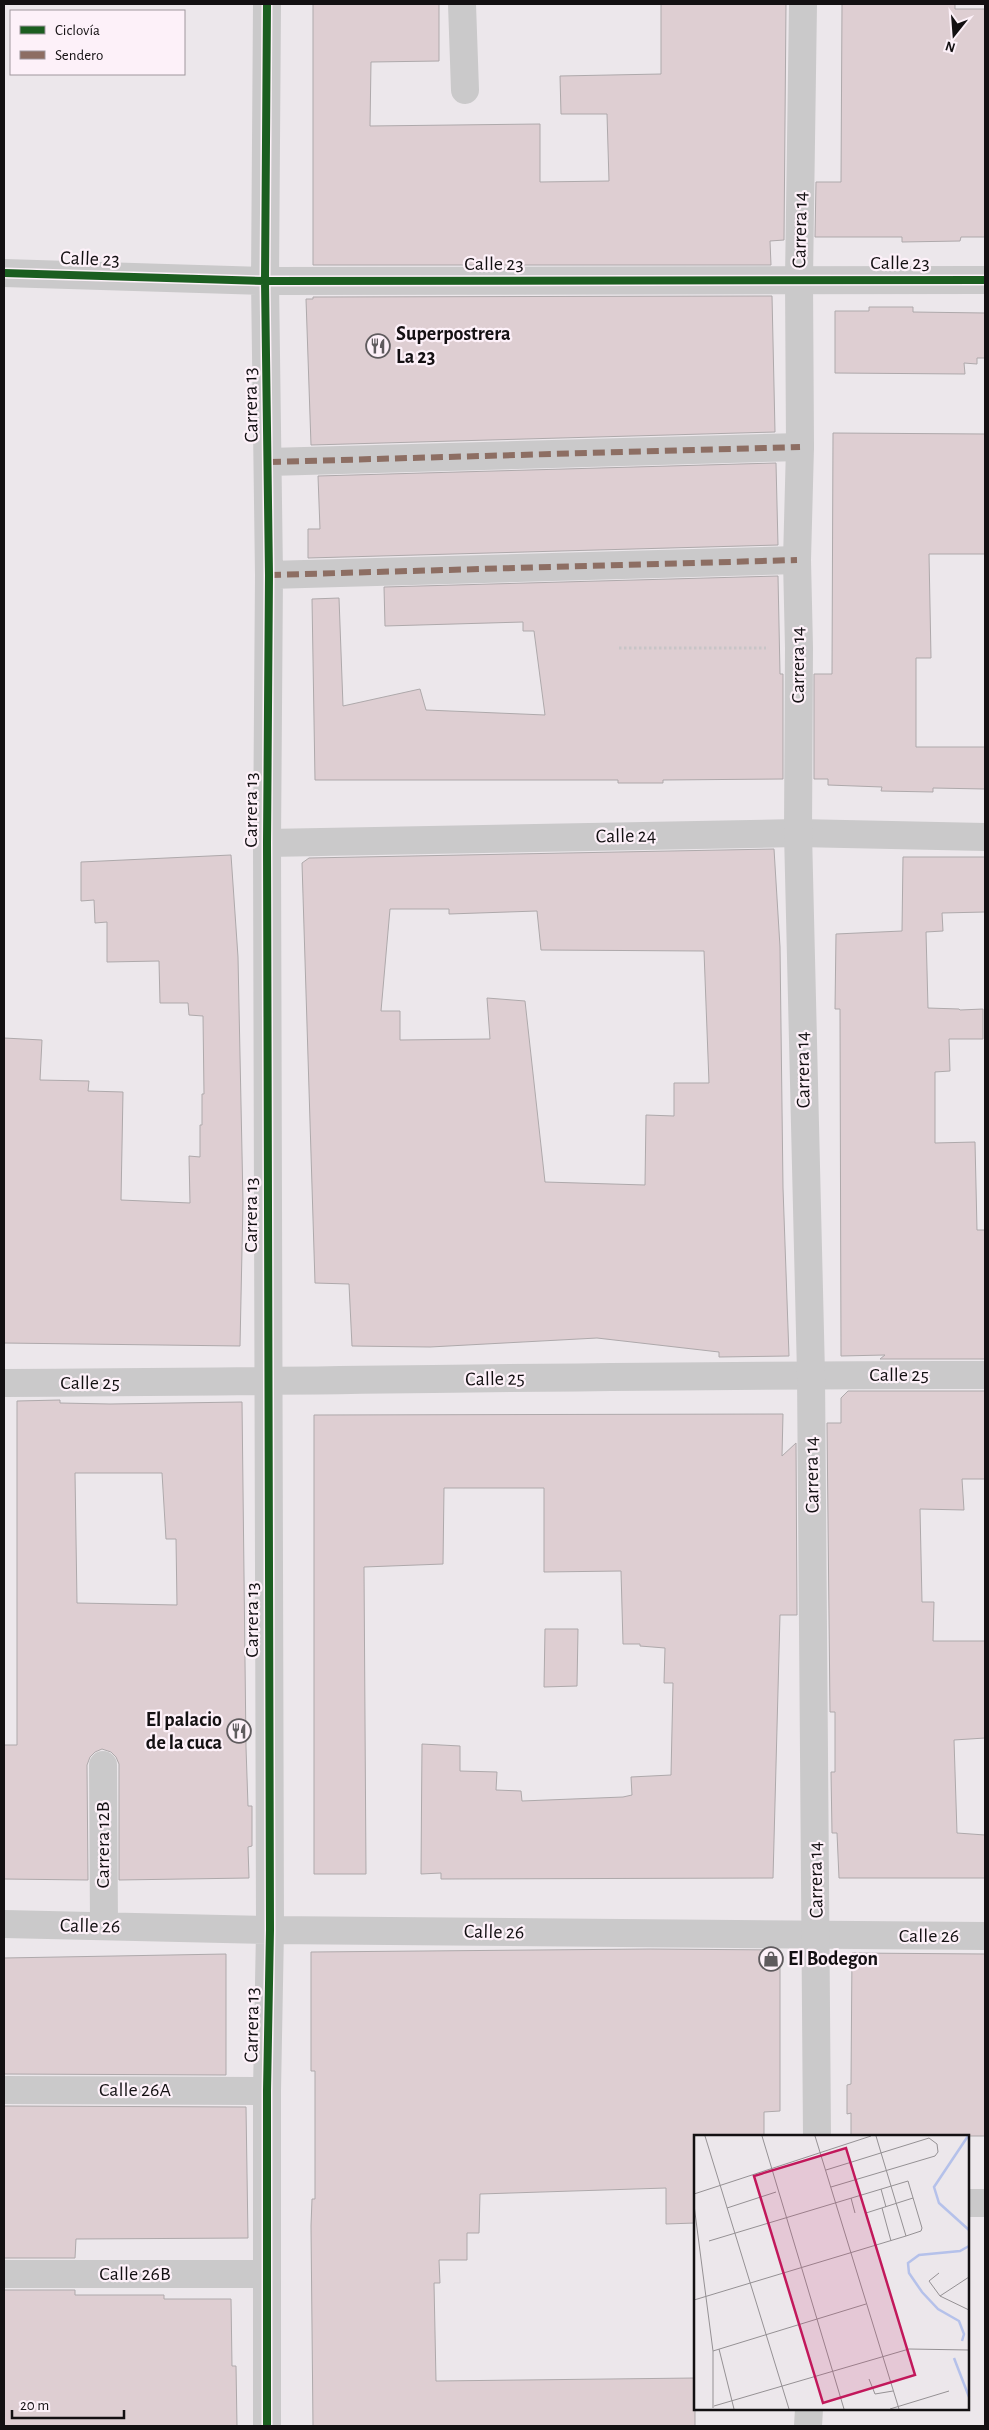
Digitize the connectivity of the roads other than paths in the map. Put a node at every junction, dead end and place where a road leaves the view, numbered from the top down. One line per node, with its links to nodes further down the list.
1 (267, 4): 8 (street, Carrera 13)
2 (462, 4): 4 (street)
3 (803, 4): 6 (street, Carrera 14)
4 (466, 90)
5 (4, 273): 8 (street, Calle 23)
6 (799, 279): 7 (street, Calle 23); 8 (street, Calle 23); 9 (street, Carrera 14)
7 (985, 280)
8 (265, 281): 10 (street, Carrera 13)
9 (800, 447): 10 (street); 11 (street, Carrera 14)
10 (269, 462): 12 (street, Carrera 13)
11 (797, 560): 12 (street); 13 (street, Carrera 14)
12 (269, 574): 15 (street, Carrera 13)
13 (798, 832): 14 (street, Calle 24); 15 (street, Calle 24); 16 (street, Carrera 14)
14 (985, 837)
15 (267, 843): 18 (street, Carrera 13)
16 (811, 1374): 17 (street, Calle 25); 18 (street, Calle 25); 24 (street, Carrera 14)
17 (985, 1375)
18 (267, 1382): 19 (street, Calle 25); 23 (street, Carrera 13)
19 (4, 1383)
20 (103, 1765): 22 (street, Carrera 12B)
21 (4, 1924): 22 (street, Calle 26)
22 (104, 1926): 23 (street, Calle 26)
23 (270, 1930): 24 (street, Calle 26); 27 (street, Carrera 13)
24 (817, 1935): 25 (street, Calle 26); 28 (street, Carrera 14)
25 (985, 1936)
26 (4, 2090): 27 (street, Calle 26A)
27 (267, 2091): 32 (street, Carrera 13)
28 (817, 2135)
29 (969, 2203): 30 (street)
30 (985, 2203)
31 (4, 2274): 32 (street, Calle 26B)
32 (267, 2274): 34 (street, Carrera 13)
33 (809, 2410): 35 (street)
34 (267, 2426)
35 (808, 2426)

